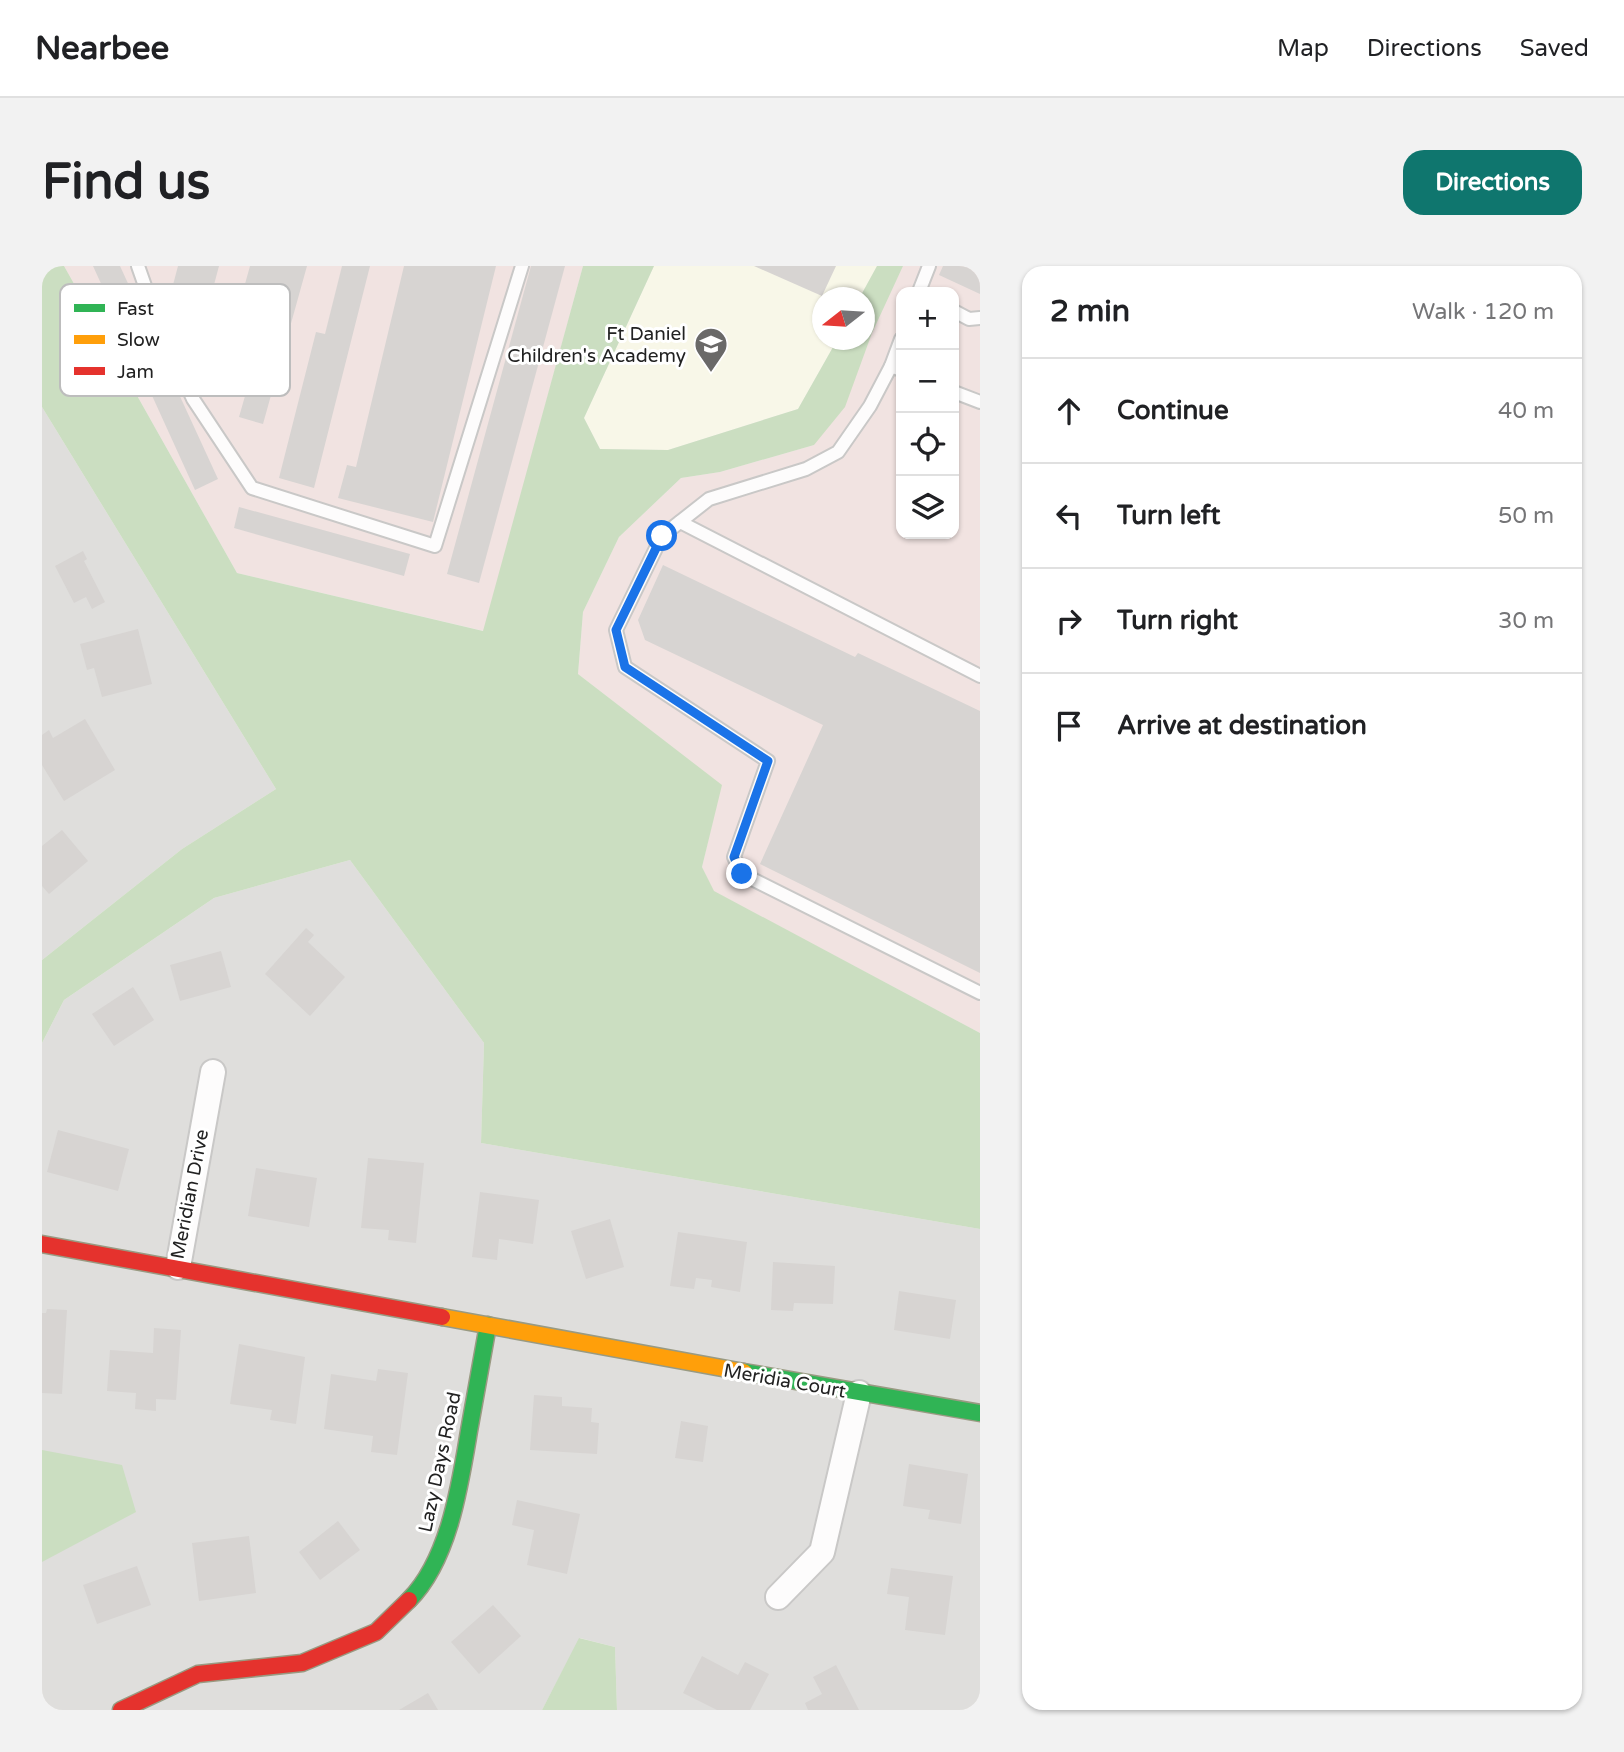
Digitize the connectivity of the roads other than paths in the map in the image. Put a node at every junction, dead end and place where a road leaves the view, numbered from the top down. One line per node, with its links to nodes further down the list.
1 (138, 266): 4 (lane)
2 (522, 266): 10 (lane)
3 (929, 266): 5 (lane)
4 (144, 284)
5 (921, 287)
6 (959, 314): 7 (lane)
7 (980, 318)
8 (896, 368): 12 (lane)
9 (959, 393): 11 (lane)
10 (192, 396)
11 (980, 402)
12 (680, 522): 13 (lane); 14 (lane)
13 (980, 676)
14 (980, 993)
15 (213, 1072): 17 (street, Meridian Drive)
16 (42, 1244): 17 (street, Meridian Drive)
17 (178, 1267): 18 (street)
18 (488, 1325): 19 (street, Meridia Court); 22 (street, Lazy Days Road)
19 (859, 1394): 20 (street); 21 (street, Meridia Court)
20 (980, 1413)
21 (778, 1597)
22 (121, 1710)

